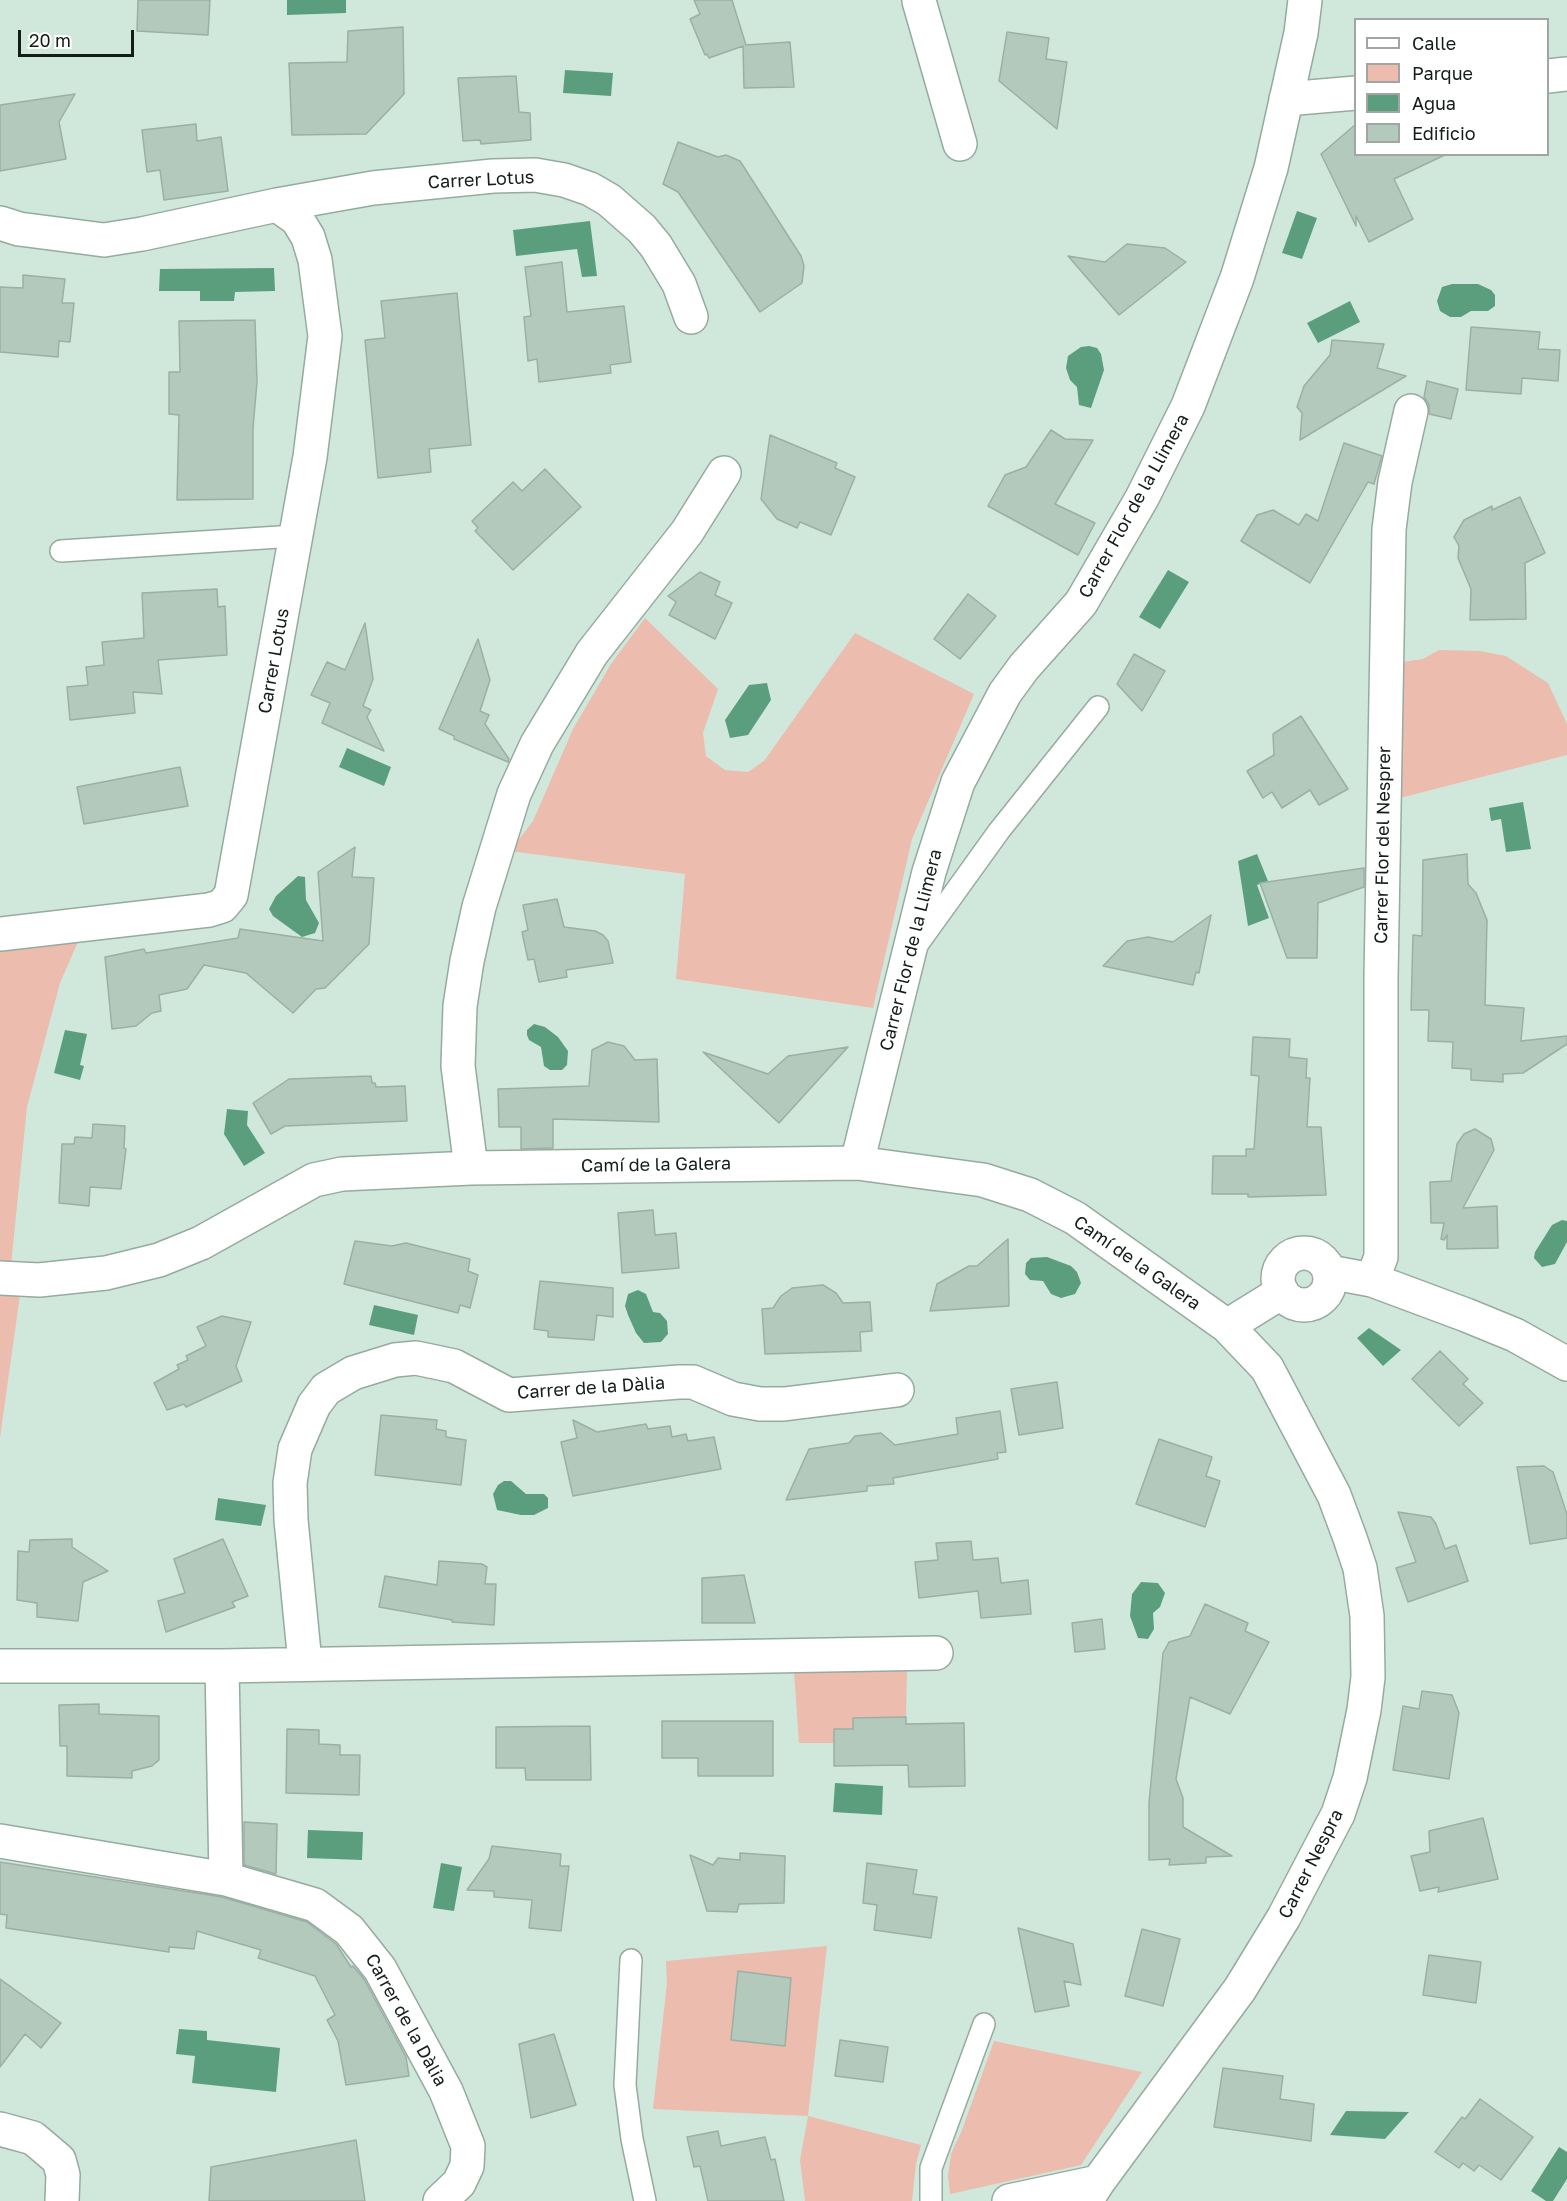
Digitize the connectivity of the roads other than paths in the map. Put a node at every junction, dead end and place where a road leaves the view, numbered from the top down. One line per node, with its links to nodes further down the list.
1 (919, 0): 7 (street)
2 (1305, 0): 6 (street, Carrer Flor de la Llimera)
3 (1567, 74): 4 (street)
4 (1549, 76)
5 (1354, 93): 6 (street)
6 (1286, 99): 17 (street, Carrer Flor de la Llimera)
7 (960, 144)
8 (277, 205): 9 (street, Carrer Lotus); 10 (street, Carrer Lotus); 13 (street, Carrer Lotus)
9 (0, 223)
10 (691, 317)
11 (1411, 411): 21 (street, Carrer Flor del Nesprer)
12 (724, 473): 19 (street)
13 (295, 536): 14 (lane); 16 (street, Carrer Lotus)
14 (61, 550)
15 (1098, 707): 17 (lane)
16 (0, 934)
17 (909, 956): 18 (street, Carrer Flor de la Llimera)
18 (857, 1163): 19 (street, Camí de la Galera); 22 (street, Camí de la Galera)
19 (471, 1168): 20 (street, Camí de la Galera)
20 (0, 1278)
21 (1372, 1280): 22 (street); 23 (street)
22 (1227, 1326): 34 (street, Carrer Nespra)
23 (1567, 1364)
24 (897, 1390): 26 (street, Carrer de la Dàlia)
25 (936, 1653): 26 (street)
26 (304, 1663): 28 (street)
27 (0, 1666): 28 (street)
28 (222, 1666): 30 (street)
29 (0, 1840): 30 (street, Carrer de la Dàlia)
30 (226, 1879): 36 (street, Carrer de la Dàlia)
31 (631, 1960): 37 (lane)
32 (984, 2024): 38 (lane)
33 (0, 2129): 35 (street)
34 (1092, 2191): 39 (street)
35 (62, 2201)
36 (440, 2201)
37 (645, 2201)
38 (932, 2201)
39 (1009, 2201)

